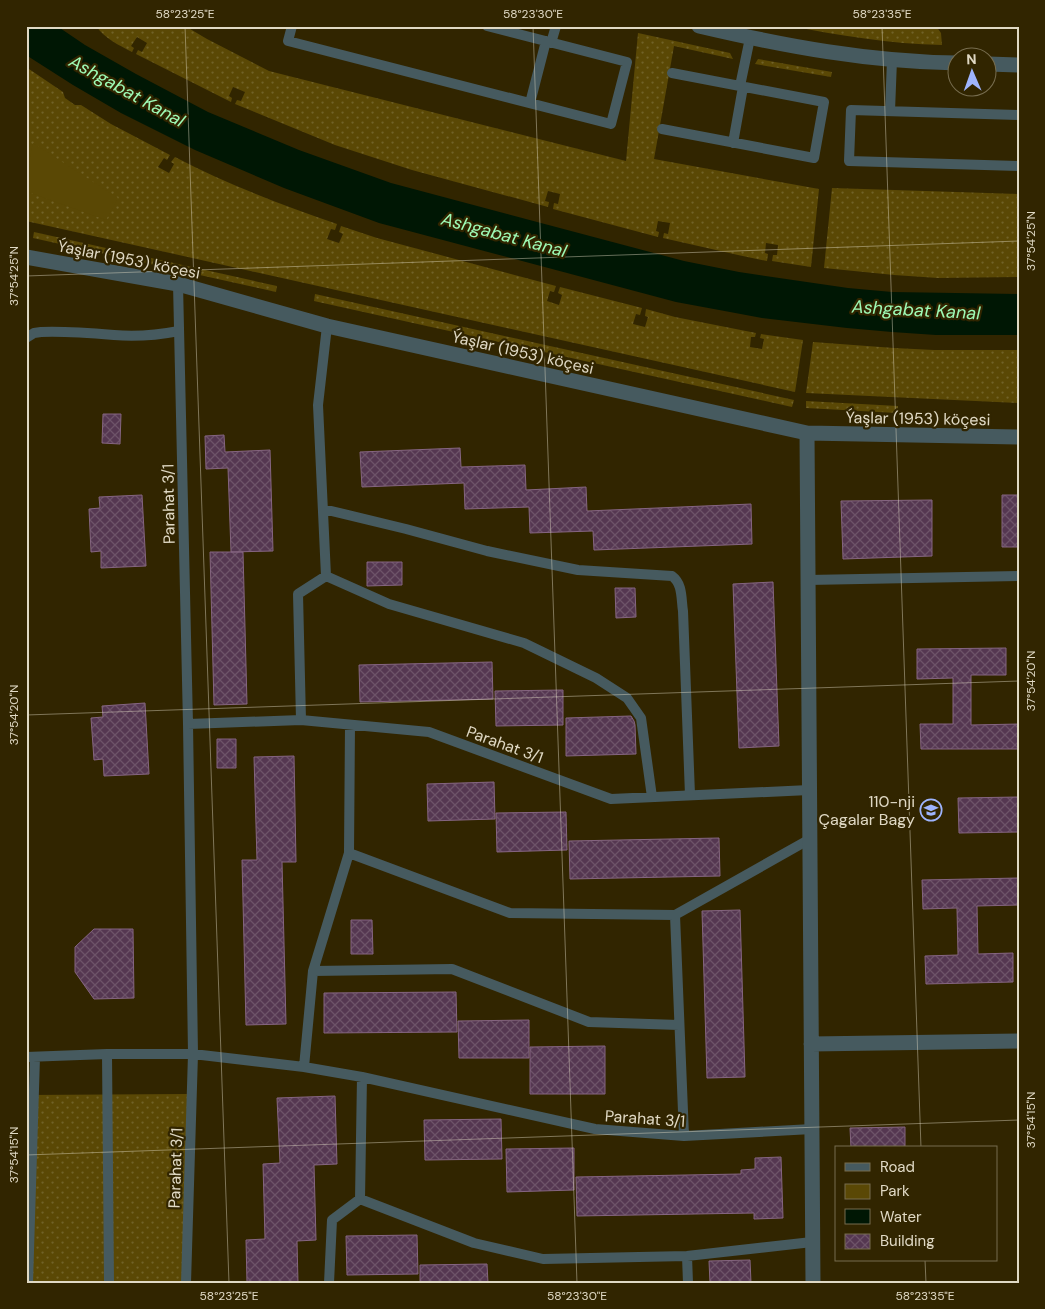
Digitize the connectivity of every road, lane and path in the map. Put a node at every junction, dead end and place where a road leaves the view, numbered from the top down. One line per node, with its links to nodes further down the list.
1 (292, 26): 13 (lane)
2 (486, 26): 6 (lane)
3 (556, 26): 6 (lane)
4 (699, 26): 5 (street)
5 (750, 38): 7 (street); 12 (lane)
6 (548, 42): 13 (lane); 13 (lane)
7 (892, 60): 8 (street); 14 (lane)
8 (948, 63)
9 (998, 64): 10 (street)
10 (1019, 65)
11 (672, 73): 12 (lane)
12 (742, 86): 17 (lane); 17 (lane)
13 (530, 103)
14 (890, 111): 15 (lane); 18 (lane)
15 (1019, 115)
16 (662, 129): 17 (lane)
17 (733, 143)
18 (1019, 166)
19 (26, 257): 20 (street, Ýaşlar (1953) köçesi)
20 (178, 284): 21 (street, Ýaşlar (1953) köçesi); 22 (lane, Parahat 3/1)
21 (327, 326): 24 (street, Ýaşlar (1953) köçesi); 26 (lane)
22 (179, 331): 23 (lane); 31 (lane, Parahat 3/1)
23 (26, 338)
24 (807, 433): 25 (street, Ýaşlar (1953) köçesi); 29 (street)
25 (1019, 437)
26 (323, 509): 27 (lane); 34 (lane)
27 (326, 576): 30 (lane); 35 (lane)
28 (1019, 576): 29 (lane)
29 (808, 580): 33 (street)
30 (302, 720): 31 (lane, Parahat 3/1); 32 (lane, Parahat 3/1)
31 (188, 724): 44 (lane, Parahat 3/1)
32 (350, 725): 35 (lane, Parahat 3/1); 37 (lane)
33 (809, 790): 34 (lane, Parahat 3/1); 36 (street)
34 (690, 795): 35 (lane, Parahat 3/1)
35 (652, 797)
36 (810, 839): 38 (lane); 42 (street)
37 (349, 853): 38 (lane); 39 (lane)
38 (675, 915): 40 (lane)
39 (313, 971): 40 (lane); 46 (lane)
40 (679, 1025): 49 (lane)
41 (1019, 1041): 42 (street)
42 (811, 1044): 48 (street)
43 (107, 1054): 44 (lane, Parahat 3/1); 45 (lane, Parahat 3/1); 54 (lane)
44 (193, 1054): 46 (lane, Parahat 3/1); 55 (lane, Parahat 3/1)
45 (31, 1057): 53 (lane)
46 (304, 1066): 47 (lane, Parahat 3/1)
47 (362, 1077): 49 (lane, Parahat 3/1); 50 (lane)
48 (812, 1129): 49 (lane, Parahat 3/1); 51 (street)
49 (684, 1136)
50 (360, 1199): 52 (lane); 56 (lane)
51 (812, 1242): 52 (lane); 58 (street)
52 (687, 1256): 57 (lane)
53 (28, 1283)
54 (109, 1283)
55 (186, 1283)
56 (330, 1283)
57 (688, 1283)
58 (813, 1283)

